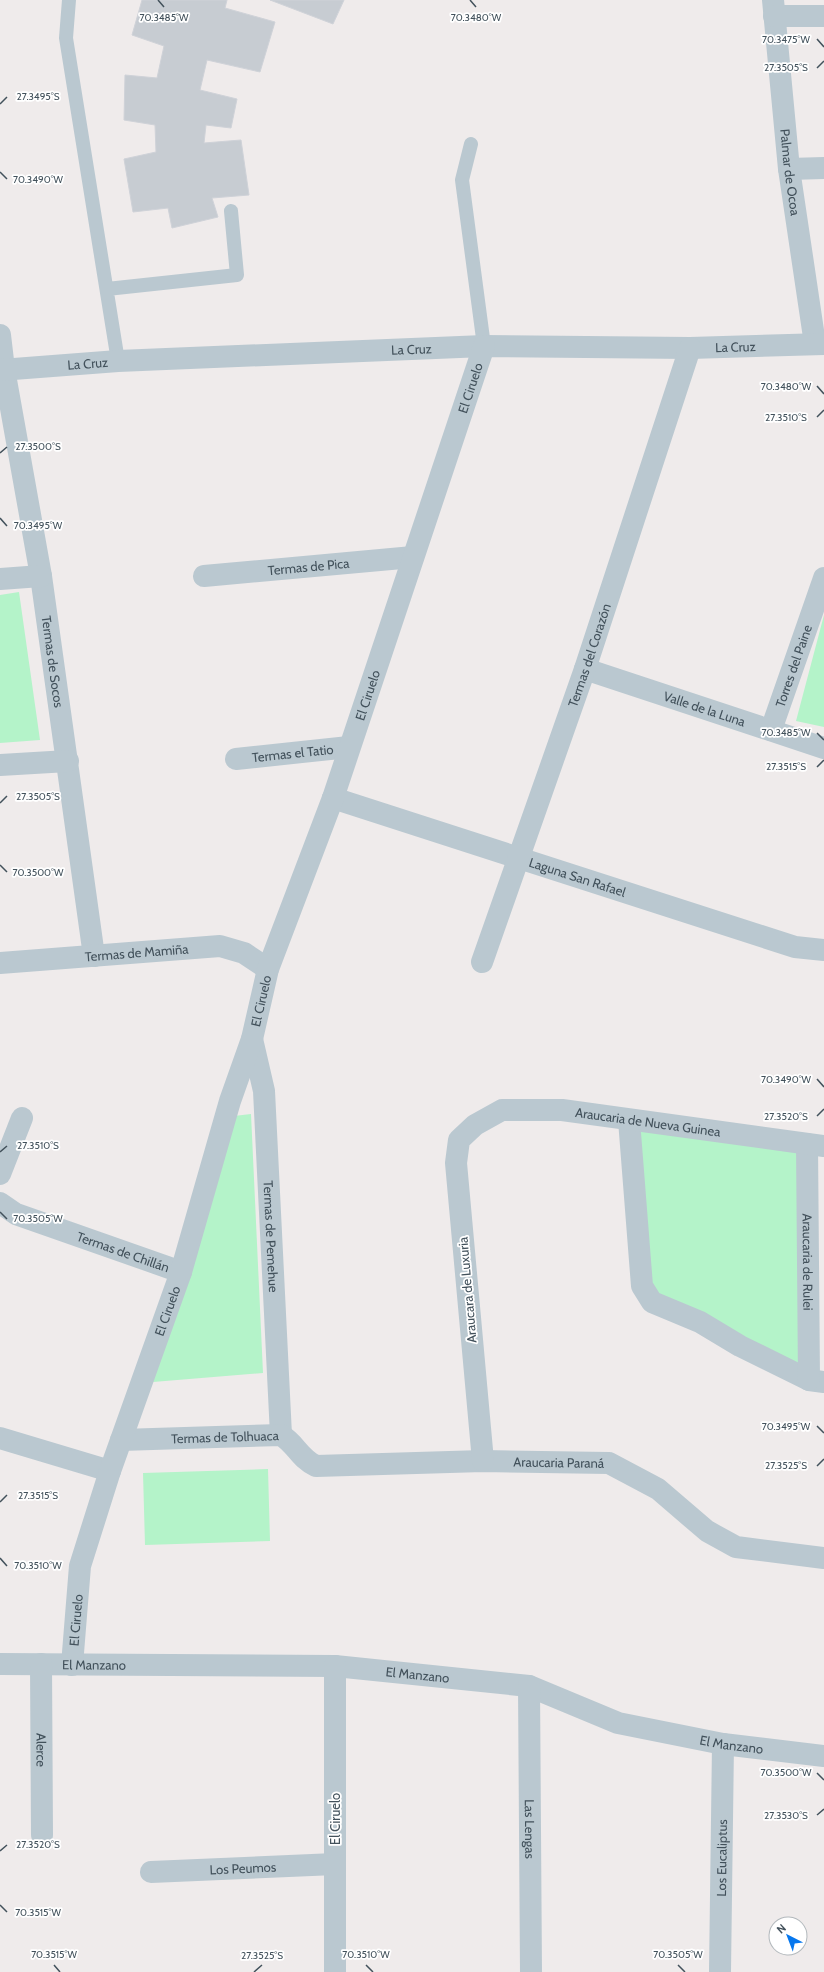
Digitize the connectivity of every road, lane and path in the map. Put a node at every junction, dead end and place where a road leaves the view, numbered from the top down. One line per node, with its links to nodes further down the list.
1 (69, 0): 8 (lane)
2 (774, 8): 3 (street); 6 (street, Palmar de Ocoa)
3 (824, 16)
4 (471, 144): 11 (lane)
5 (824, 168): 6 (street)
6 (789, 169): 10 (street, Palmar de Ocoa)
7 (230, 211): 8 (lane)
8 (107, 289): 13 (lane)
9 (0, 335): 14 (street, Termas de Socos)
10 (820, 344): 12 (street, La Cruz)
11 (484, 346): 12 (street, La Cruz); 13 (street, La Cruz); 15 (street, El Ciruelo)
12 (690, 348): 20 (street, Termas del Corazón)
13 (118, 361): 14 (street, La Cruz)
14 (2, 370): 16 (street, Termas de Socos)
15 (413, 557): 17 (street, Termas de Pica); 22 (street, El Ciruelo)
16 (41, 576): 19 (street); 25 (street, Termas de Socos)
17 (204, 576)
18 (824, 578): 21 (street, Torres del Paine)
19 (0, 579)
20 (585, 669): 21 (street, Valle de la Luna); 28 (street, Termas del Corazón)
21 (771, 730): 23 (street, Valle de la Luna)
22 (349, 747): 24 (street, Termas el Tatio); 27 (street, El Ciruelo)
23 (824, 748)
24 (236, 759)
25 (68, 761): 26 (street); 30 (street, Termas de Socos)
26 (0, 765)
27 (333, 798): 28 (street, Laguna San Rafael); 33 (street, El Ciruelo)
28 (518, 858): 29 (street, Laguna San Rafael); 31 (street, Termas del Corazón)
29 (824, 950)
30 (94, 956): 32 (street, Termas de Mamiña); 33 (street, Termas de Mamiña)
31 (482, 962)
32 (0, 963)
33 (268, 969): 34 (street, El Ciruelo)
34 (252, 1039): 41 (street, El Ciruelo); 43 (street, Termas de Pemehue)
35 (22, 1118): 39 (street)
36 (629, 1120): 37 (street, Araucaria de Nueva Guinea); 38 (street, Araucaria de Nueva Guinea); 42 (street)
37 (475, 1125): 46 (street, Araucara de Luxuria)
38 (816, 1145): 42 (street, Araucaria de Rulei)
39 (0, 1174)
40 (0, 1203): 41 (street, Termas de Chillán)
41 (181, 1272): 45 (street, El Ciruelo)
42 (817, 1381)
43 (281, 1434): 45 (street, Termas de Tolhuaca); 47 (street, Termas de Tolhuaca)
44 (0, 1438): 48 (street)
45 (121, 1440): 48 (street, El Ciruelo)
46 (483, 1461): 47 (street, Araucaria Paraná); 49 (street, Araucaria Paraná)
47 (316, 1466)
48 (110, 1471): 52 (street, El Ciruelo)
49 (824, 1558)
50 (0, 1664): 51 (street, El Manzano)
51 (41, 1664): 52 (street, El Manzano); 57 (street, Alerce)
52 (72, 1665): 53 (street, El Manzano)
53 (335, 1666): 54 (street, El Manzano); 58 (street, El Ciruelo)
54 (529, 1686): 55 (street, El Manzano); 61 (street, Las Lengas)
55 (723, 1744): 56 (street, El Manzano); 62 (street, Los Eucaliptus)
56 (824, 1756)
57 (42, 1835)
58 (335, 1864): 59 (street, Los Peumos); 60 (street, El Ciruelo)
59 (151, 1872)
60 (335, 1972)
61 (531, 1972)
62 (720, 1972)

